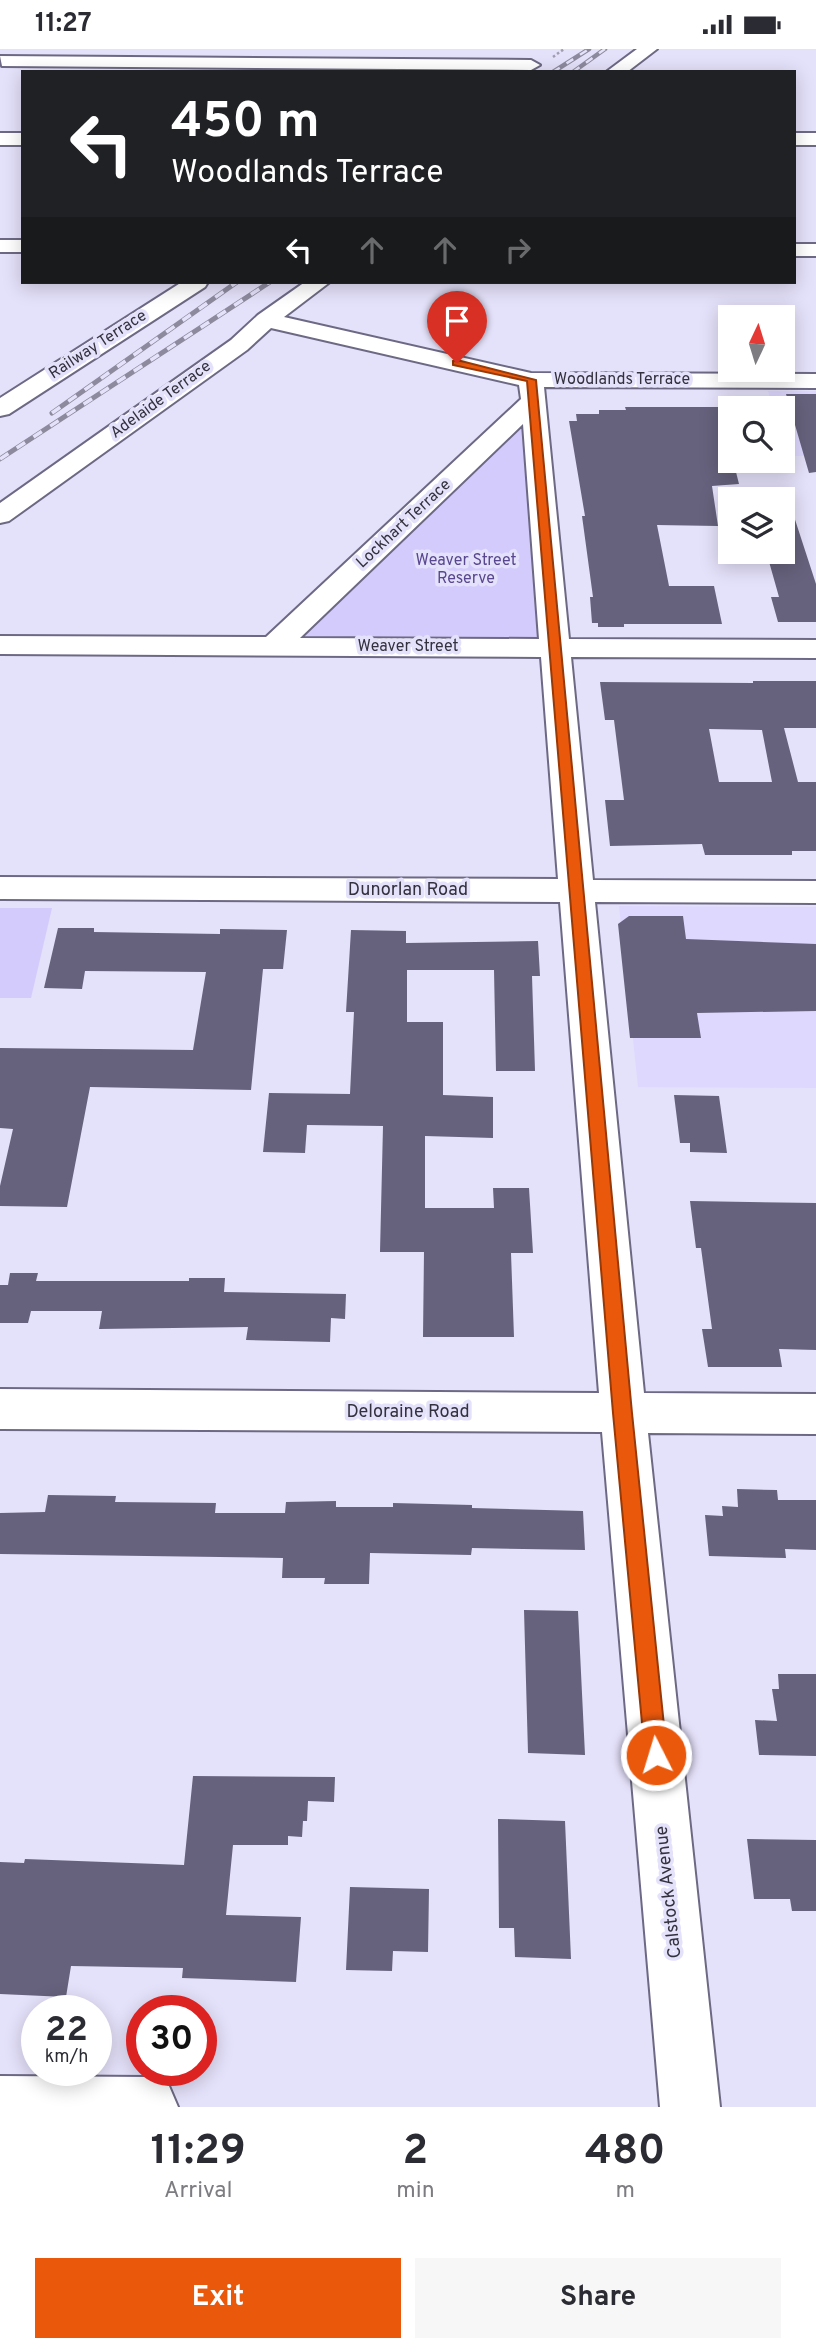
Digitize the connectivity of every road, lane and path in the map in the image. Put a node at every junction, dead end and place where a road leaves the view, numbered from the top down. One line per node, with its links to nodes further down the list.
1 (648, 49): 4 (street)
2 (4, 58): 3 (street)
3 (532, 64)
4 (618, 70)
5 (0, 139): 6 (street)
6 (21, 139)
7 (796, 139): 8 (street)
8 (816, 139)
9 (0, 246): 10 (street)
10 (21, 246)
11 (796, 250): 12 (street)
12 (816, 250)
13 (194, 284): 18 (street, Railway Terrace)
14 (315, 284): 15 (street, Adelaide Terrace)
15 (267, 320): 17 (street, Woodlands Terrace); 19 (street, Adelaide Terrace)
16 (816, 381): 17 (street, Woodlands Terrace)
17 (532, 390): 21 (street, Lockhart Terrace); 22 (street, Calstock Avenue)
18 (0, 408)
19 (0, 515)
20 (0, 645): 21 (street, Weaver Street)
21 (274, 646): 22 (street, Weaver Street)
22 (556, 647): 23 (street, Weaver Street); 25 (street, Calstock Avenue)
23 (816, 649)
24 (0, 888): 25 (street, Dunorlan Road)
25 (576, 891): 26 (street, Dunorlan Road); 28 (street, Calstock Avenue)
26 (816, 891)
27 (0, 1409): 28 (street, Deloraine Road)
28 (622, 1413): 29 (street, Deloraine Road); 33 (street, Calstock Avenue)
29 (816, 1414)
30 (0, 2106): 31 (street)
31 (57, 2107): 32 (street)
32 (148, 2107)
33 (690, 2107)

